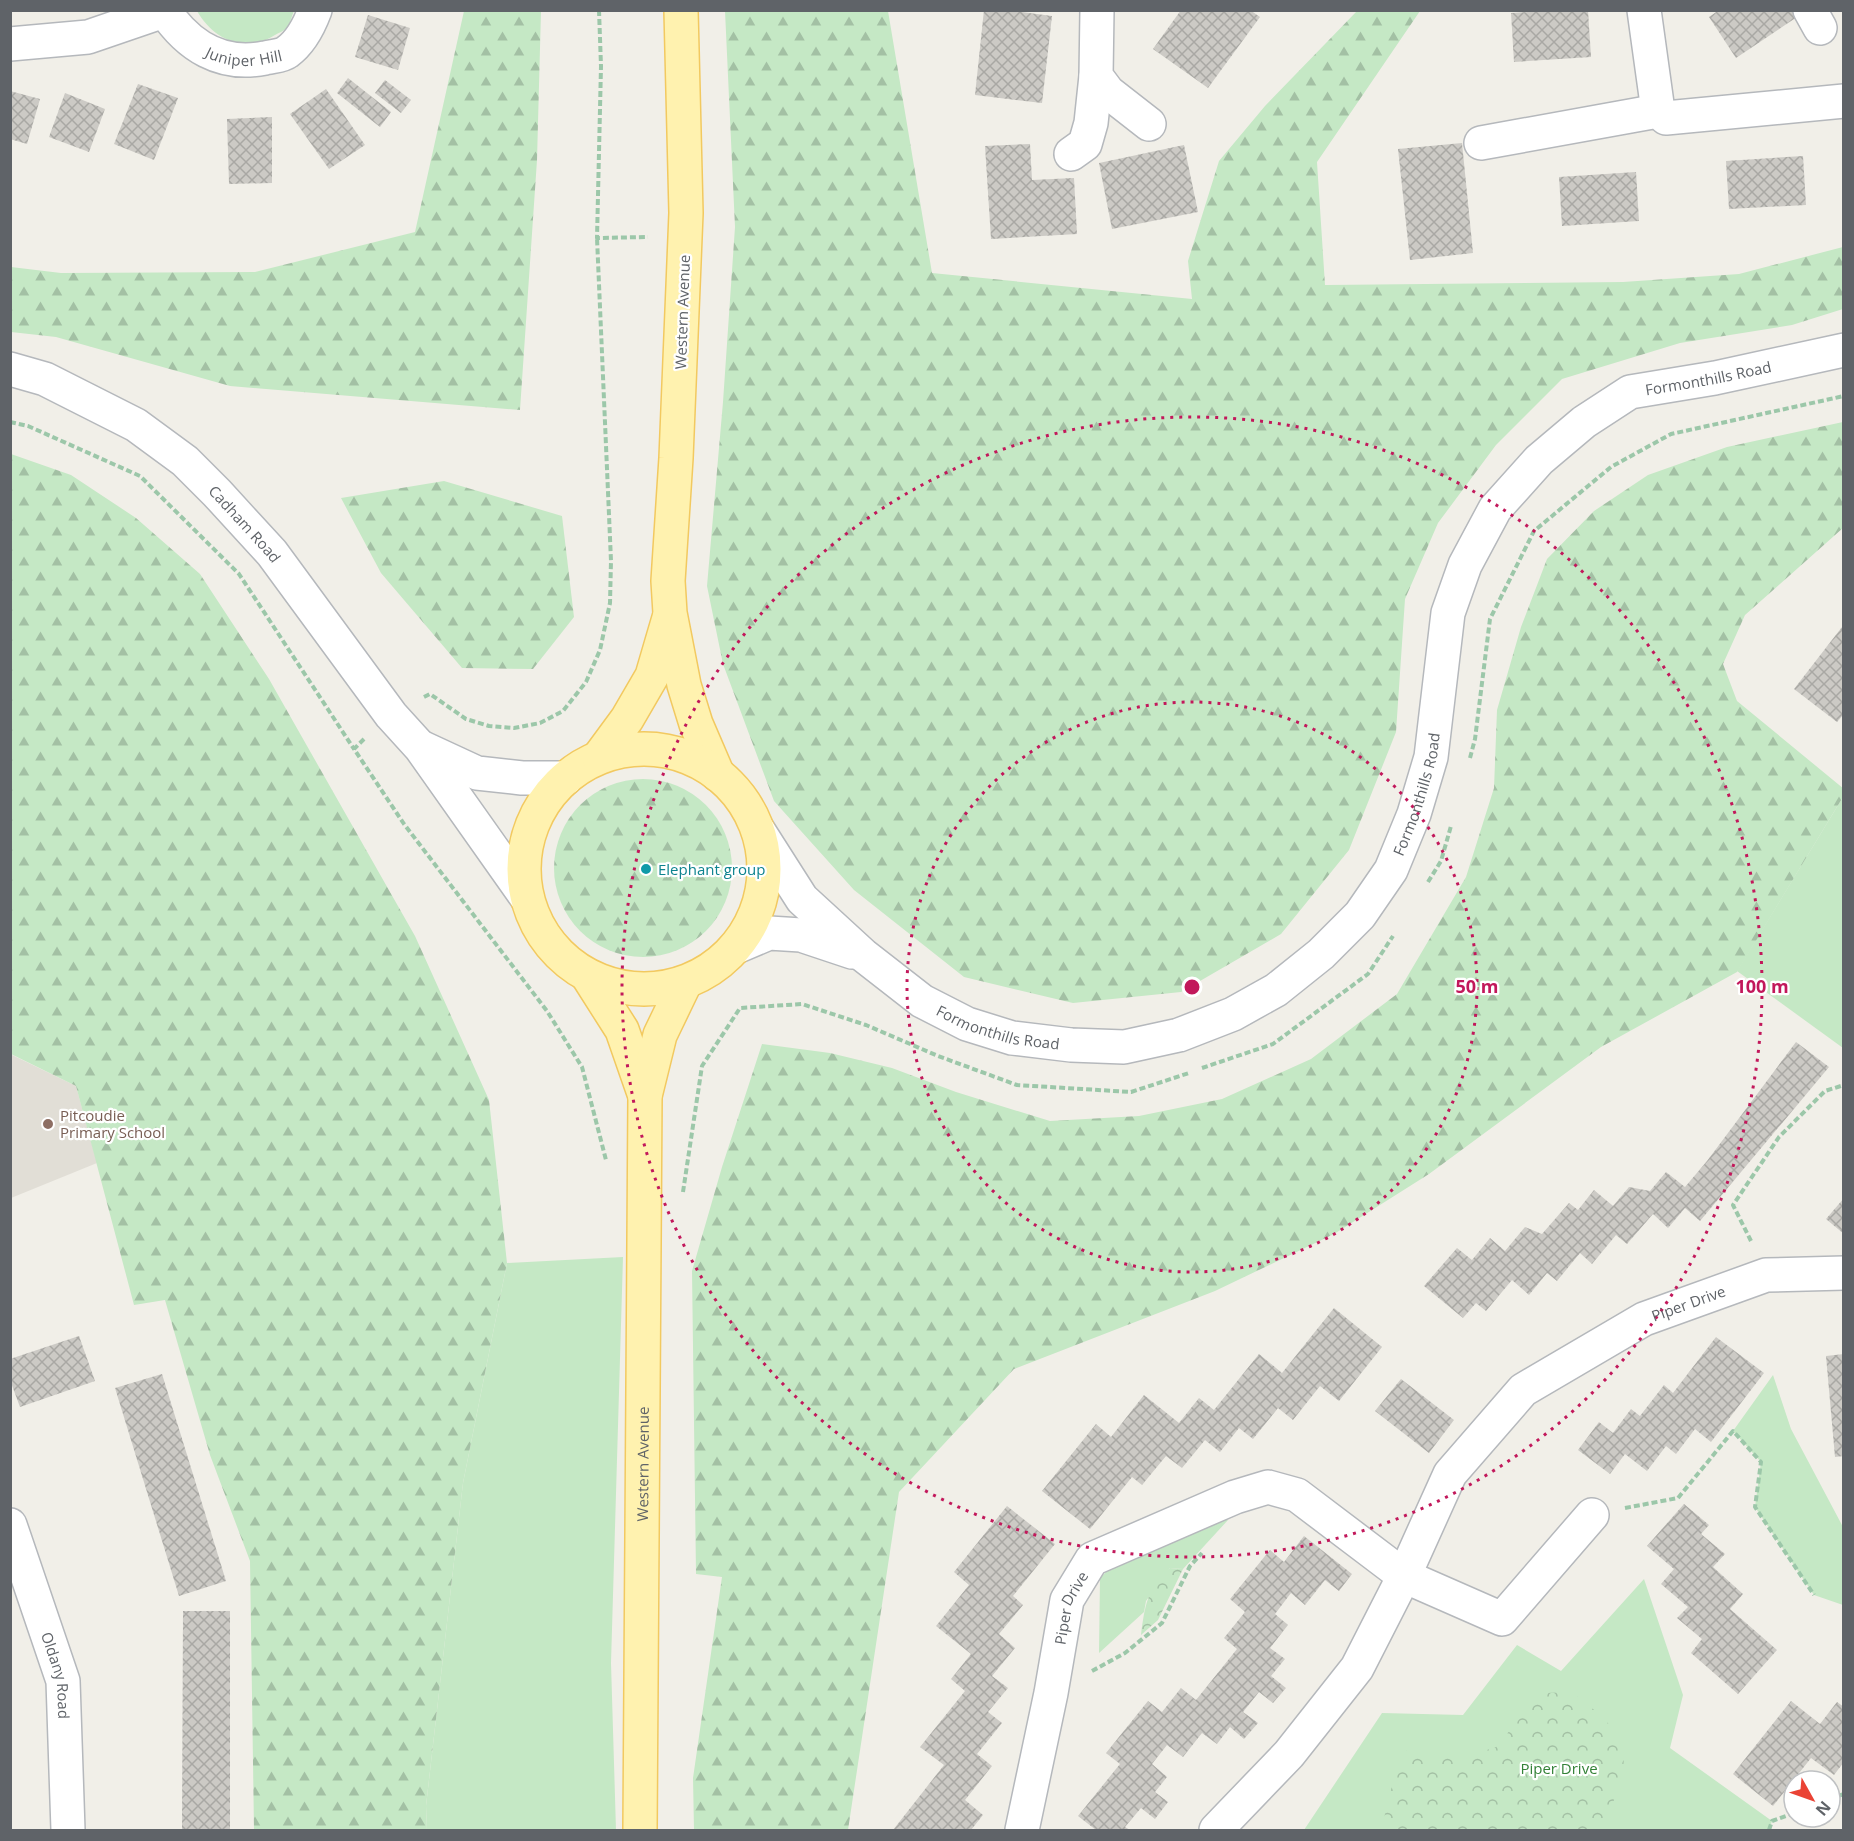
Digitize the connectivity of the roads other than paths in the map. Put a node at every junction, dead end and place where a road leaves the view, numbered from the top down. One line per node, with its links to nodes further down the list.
1 (315, 10): 5 (street, Juniper Hill)
2 (681, 10): 15 (main road, Western Avenue)
3 (1097, 10): 7 (street)
4 (1644, 10): 9 (street)
5 (164, 11): 6 (street, Juniper Hill)
6 (10, 44)
7 (1096, 76): 10 (street); 12 (street)
8 (1844, 101): 9 (street)
9 (1658, 111): 11 (street)
10 (1149, 124)
11 (1481, 143)
12 (1071, 154)
13 (1844, 350): 23 (street, Formonthills Road)
14 (10, 369): 16 (street, Cadham Road)
15 (670, 613): 17 (main road); 18 (main road)
16 (421, 748): 19 (street, Cadham Road); 21 (street, Cadham Road)
17 (599, 757): 18 (main road); 19 (main road)
18 (718, 775): 20 (main road)
19 (566, 778): 21 (main road)
20 (758, 830): 22 (main road); 23 (street, Formonthills Road)
21 (527, 898): 24 (main road)
22 (735, 947): 23 (street, Formonthills Road); 25 (main road)
23 (863, 955)
24 (587, 975): 25 (main road); 26 (main road, Western Avenue)
25 (685, 983): 26 (main road, Western Avenue)
26 (645, 1096): 32 (main road, Western Avenue)
27 (1844, 1273): 30 (street, Piper Drive)
28 (1592, 1515): 30 (street, Piper Drive)
29 (10, 1526): 31 (street, Oldany Road)
30 (1404, 1576): 33 (street, Piper Drive); 34 (street, Piper Drive)
31 (68, 1830)
32 (640, 1830)
33 (1022, 1830)
34 (1216, 1830)

